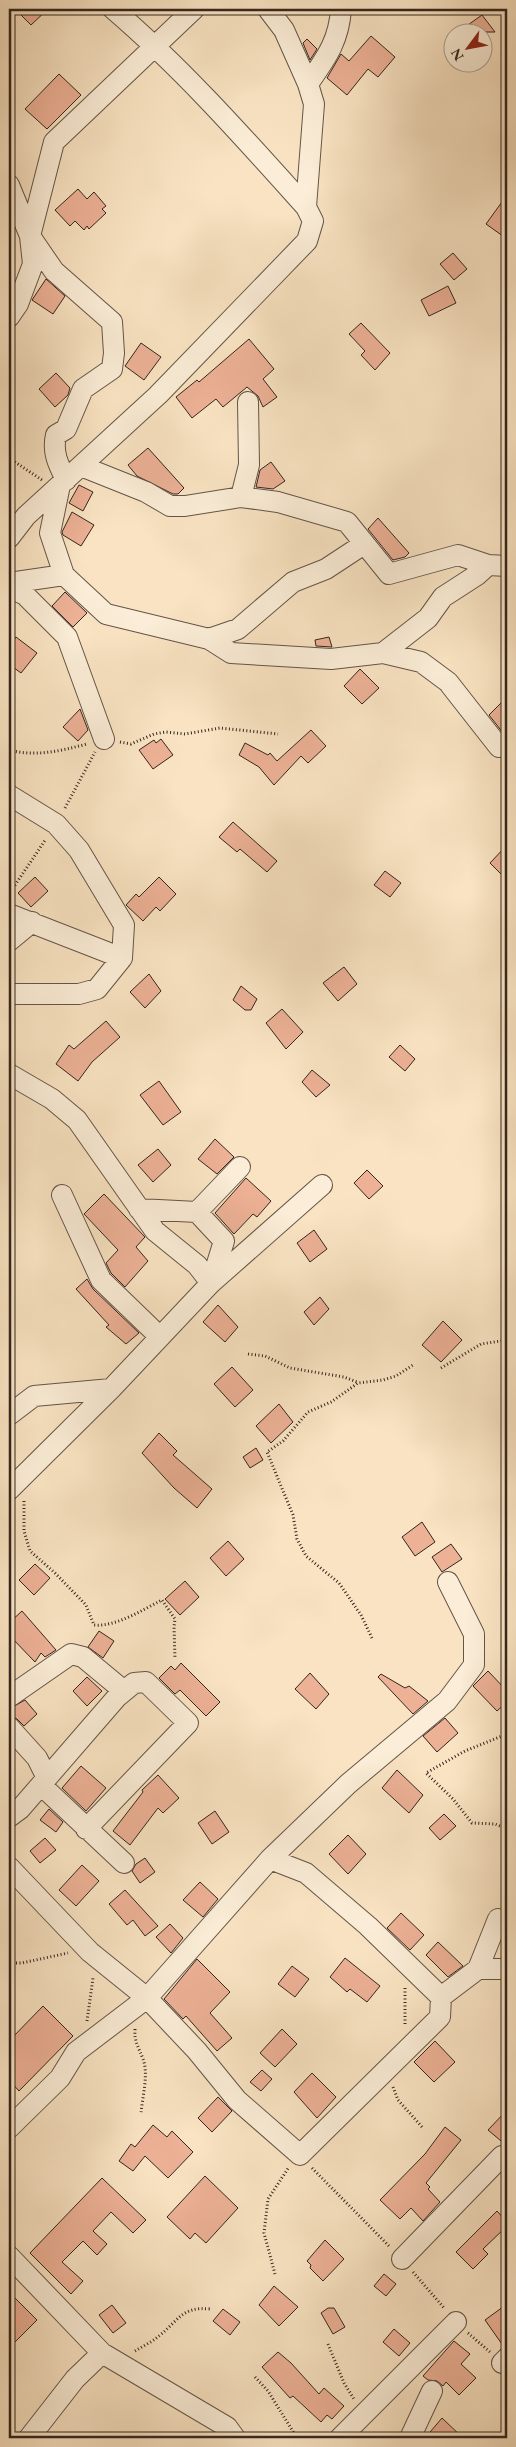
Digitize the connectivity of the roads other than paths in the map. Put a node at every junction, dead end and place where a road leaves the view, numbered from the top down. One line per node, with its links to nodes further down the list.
1 (112, 9): 5 (street)
2 (194, 9): 5 (street)
3 (268, 9): 6 (street)
4 (340, 9): 6 (street)
5 (155, 45): 8 (street); 9 (street)
6 (308, 84): 8 (street)
7 (9, 185): 9 (street)
8 (306, 207): 12 (street)
9 (30, 236): 10 (street); 13 (street)
10 (9, 317)
11 (248, 402): 14 (street)
12 (81, 466): 13 (street); 14 (street)
13 (63, 483): 15 (street); 18 (street)
14 (241, 497): 16 (street)
15 (9, 538)
16 (364, 544): 17 (street); 20 (street)
17 (498, 566): 21 (street)
18 (64, 575): 19 (street); 20 (street)
19 (9, 585): 22 (street)
20 (208, 639): 21 (street)
21 (383, 652): 23 (street)
22 (104, 739)
23 (499, 747)
24 (9, 795): 28 (street)
25 (9, 914): 26 (street)
26 (32, 922): 27 (street); 28 (street)
27 (9, 940)
28 (122, 958): 29 (street)
29 (9, 994)
30 (9, 1074): 34 (street)
31 (240, 1167): 35 (street)
32 (322, 1186): 36 (street)
33 (62, 1195): 37 (street)
34 (139, 1209): 35 (street); 36 (street)
35 (197, 1212): 36 (street)
36 (211, 1283): 37 (street)
37 (160, 1337): 38 (street)
38 (111, 1389): 39 (street); 40 (street)
39 (9, 1415)
40 (13, 1486)
41 (448, 1582): 48 (street)
42 (124, 1691): 43 (street); 45 (street); 47 (street)
43 (9, 1697)
44 (9, 1727): 45 (street)
45 (44, 1781): 46 (street); 47 (street)
46 (9, 1816)
47 (86, 1828): 49 (street)
48 (270, 1859): 54 (street); 55 (street)
49 (124, 1863)
50 (9, 1867): 55 (street)
51 (498, 1919): 52 (street)
52 (478, 1969): 53 (street); 54 (street)
53 (507, 1969)
54 (441, 1997): 55 (street)
55 (143, 2001): 56 (street)
56 (9, 2128)
57 (502, 2156): 59 (street)
58 (9, 2256): 61 (street)
59 (402, 2259)
60 (456, 2322): 65 (street)
61 (107, 2356): 63 (street); 64 (street)
62 (432, 2391): 66 (street)
63 (29, 2438)
64 (235, 2438)
65 (340, 2438)
66 (410, 2438)

